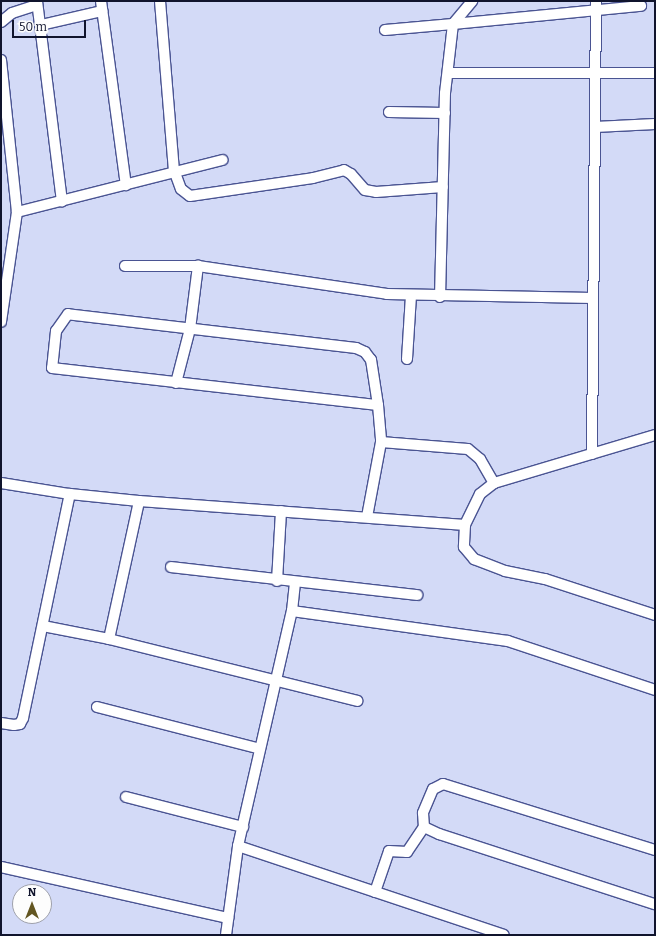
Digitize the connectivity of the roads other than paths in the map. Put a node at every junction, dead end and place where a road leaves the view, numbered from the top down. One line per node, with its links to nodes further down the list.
1 (160, 1): 20 (street)
2 (472, 1): 8 (street)
3 (37, 3): 7 (street); 9 (street)
4 (101, 6): 9 (street); 21 (street)
5 (596, 6): 6 (street); 8 (street); 14 (street)
6 (641, 6)
7 (1, 22)
8 (453, 24): 10 (street); 12 (street)
9 (41, 25): 23 (street)
10 (385, 30)
11 (1, 60): 24 (street)
12 (448, 73): 14 (street); 16 (street)
13 (655, 73): 14 (street)
14 (595, 74): 18 (street)
15 (389, 112): 16 (street)
16 (445, 113): 22 (street)
17 (655, 124): 18 (street)
18 (595, 127): 30 (street)
19 (223, 160): 20 (street)
20 (174, 170): 21 (street); 22 (street)
21 (126, 185): 23 (street)
22 (443, 187): 29 (street)
23 (62, 201): 24 (street)
24 (17, 212): 27 (street)
25 (125, 266): 26 (street)
26 (198, 266): 28 (street); 32 (street)
27 (4, 291): 31 (street)
28 (411, 296): 29 (street); 33 (street)
29 (440, 297): 30 (street)
30 (592, 298): 38 (street)
31 (1, 322)
32 (190, 329): 34 (street); 34 (street); 35 (street)
33 (407, 359)
34 (176, 383): 35 (street)
35 (378, 404): 37 (street)
36 (655, 435): 38 (street)
37 (381, 442): 40 (street); 44 (street)
38 (592, 454): 40 (street)
39 (1, 483): 41 (street)
40 (494, 483): 45 (street)
41 (70, 494): 42 (street); 52 (street)
42 (139, 501): 43 (street); 53 (street)
43 (281, 511): 44 (street); 47 (street)
44 (367, 517): 45 (street)
45 (465, 525): 51 (street)
46 (171, 567): 47 (street)
47 (277, 581): 48 (street)
48 (295, 583): 49 (street); 50 (street)
49 (418, 595)
50 (292, 612): 54 (street); 55 (street)
51 (655, 615)
52 (43, 626): 53 (street); 58 (street)
53 (109, 639): 54 (street)
54 (276, 680): 56 (street); 59 (street)
55 (655, 690)
56 (357, 702)
57 (97, 707): 59 (street)
58 (1, 723)
59 (260, 749): 61 (street)
60 (126, 797): 61 (street)
61 (243, 827): 63 (street)
62 (424, 827): 64 (street); 66 (street); 67 (street)
63 (238, 846): 66 (street); 68 (street)
64 (655, 850)
65 (1, 867): 68 (street)
66 (375, 892): 70 (street)
67 (655, 904)
68 (228, 918): 69 (street)
69 (226, 935)
70 (504, 935)

